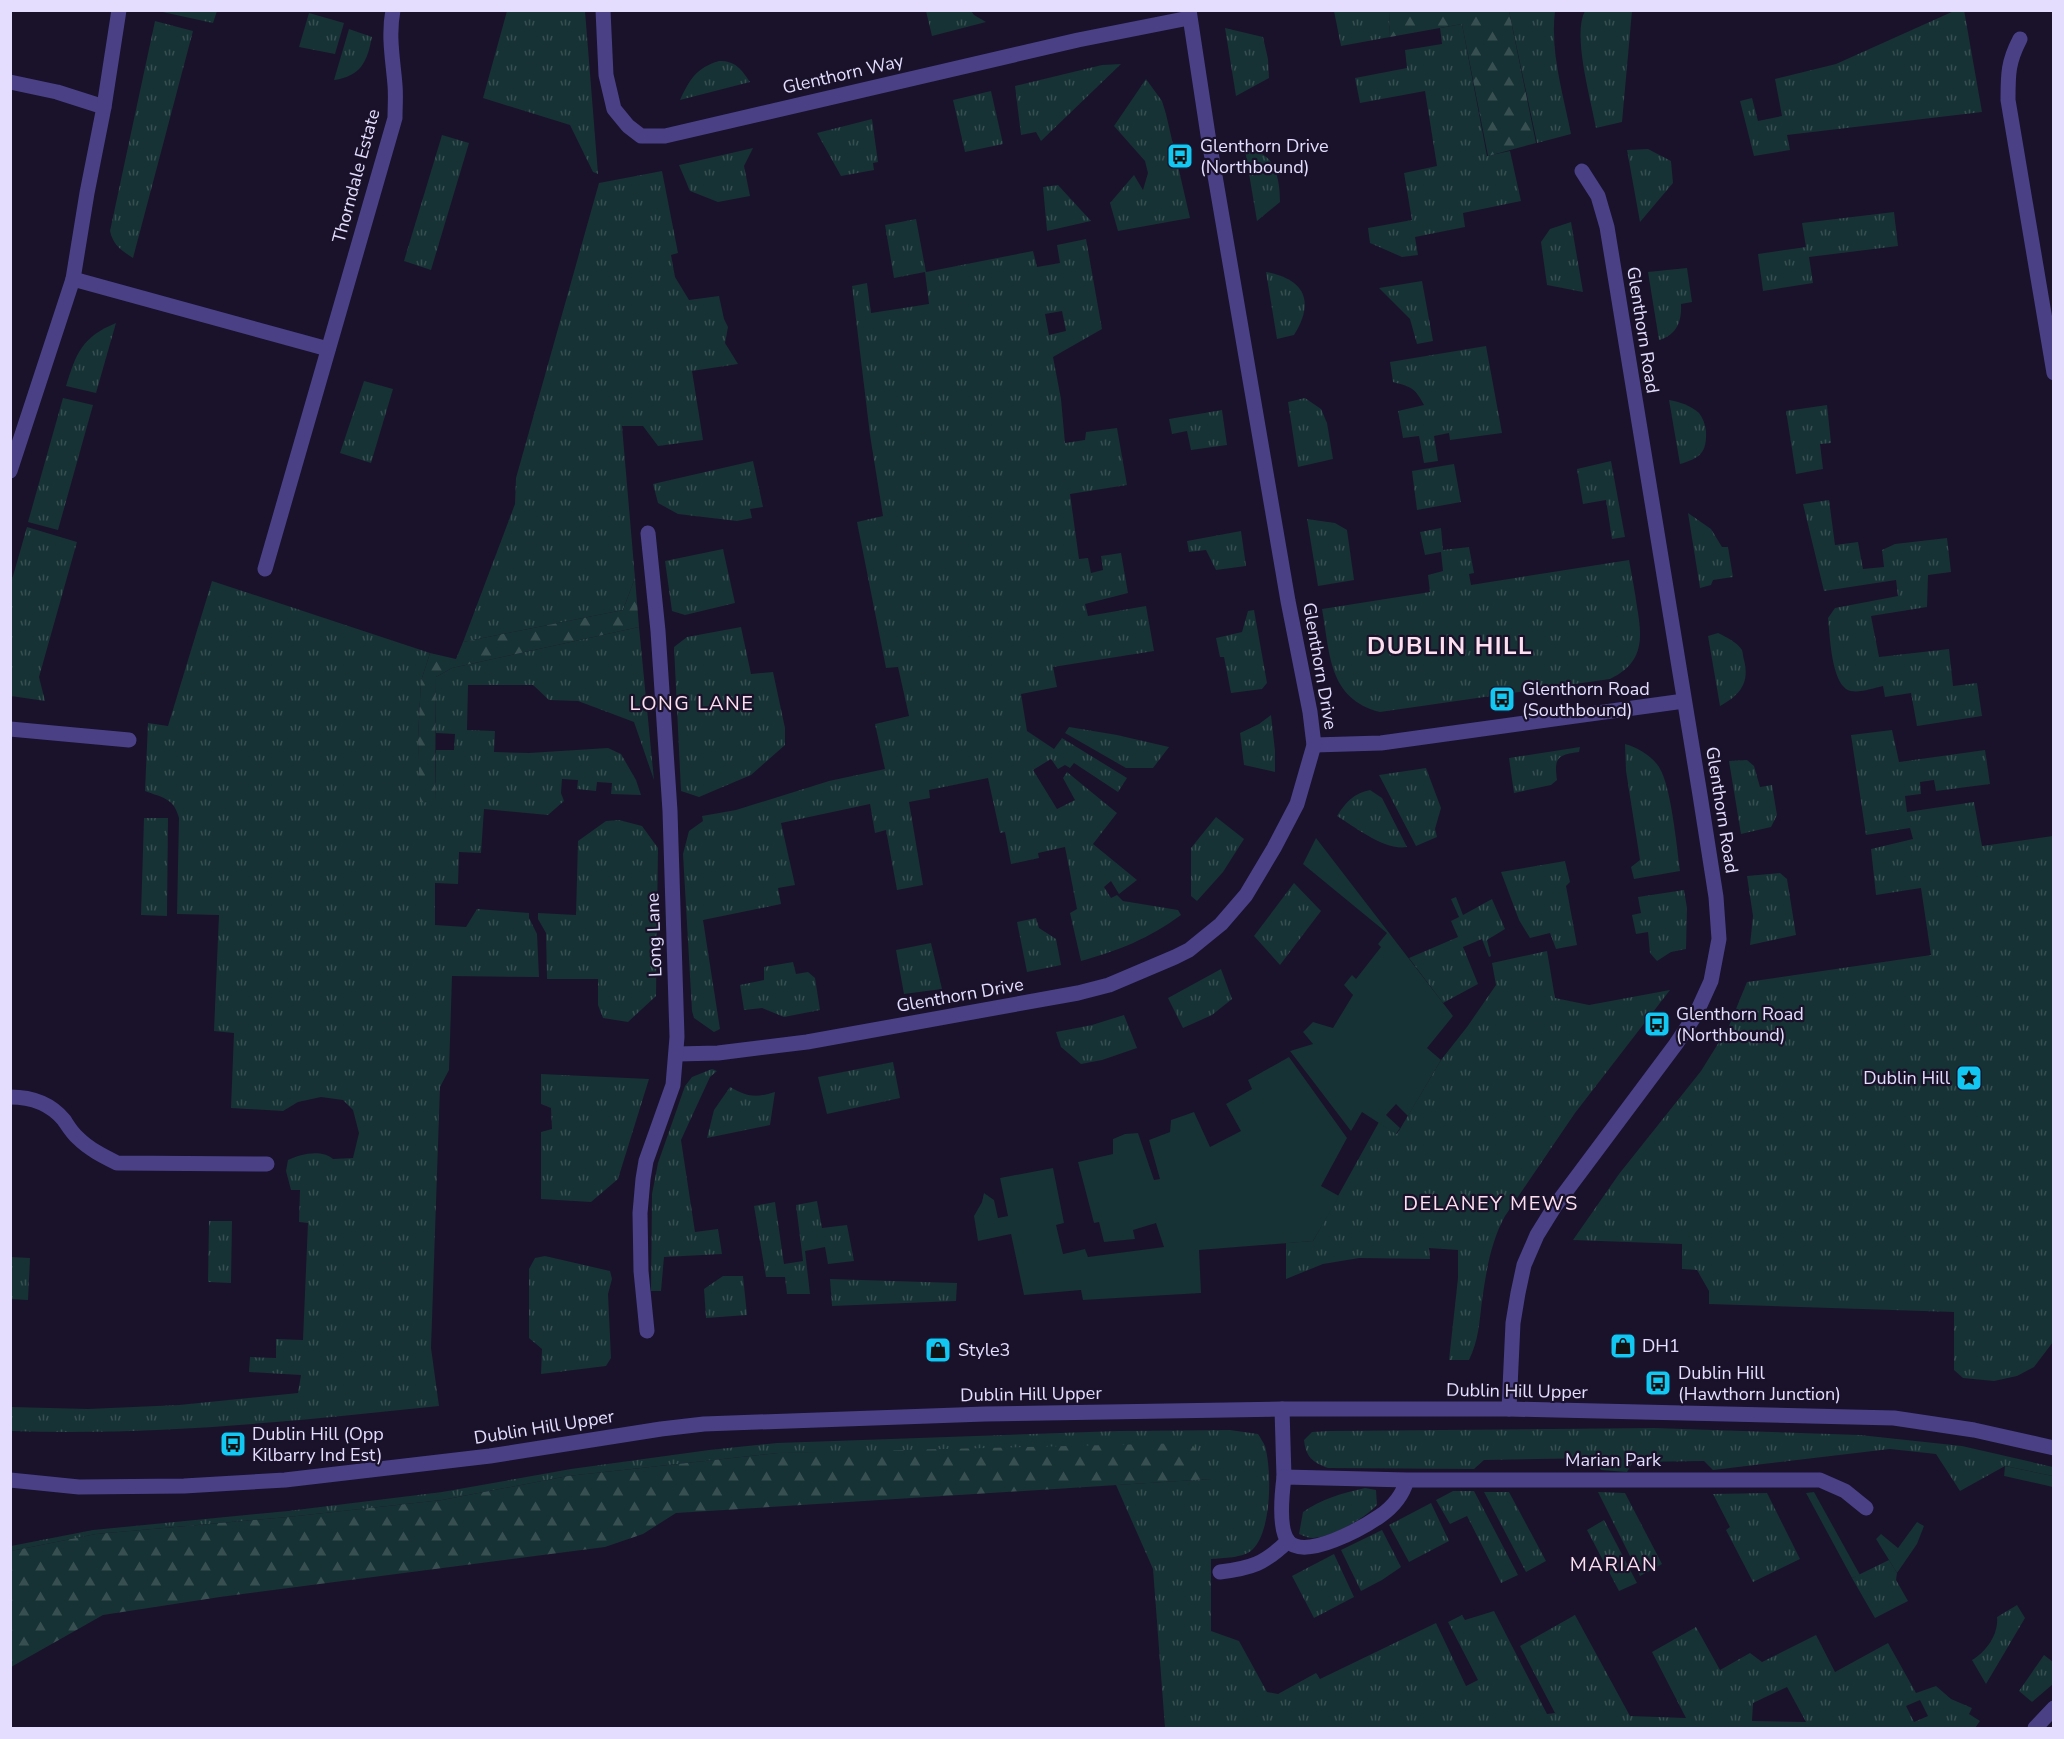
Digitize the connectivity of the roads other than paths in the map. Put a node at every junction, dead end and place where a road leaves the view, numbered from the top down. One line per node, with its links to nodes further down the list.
1 (119, 10): 7 (street)
2 (393, 10): 10 (street, Thorndale Estate)
3 (603, 10): 4 (street, Glenthorn Way)
4 (1189, 14): 18 (street, Glenthorn Drive)
5 (2020, 39): 11 (street)
6 (10, 82): 7 (street)
7 (104, 107): 9 (street)
8 (1582, 171): 15 (street, Glenthorn Road)
9 (73, 279): 10 (street); 12 (street)
10 (328, 349): 14 (street, Thorndale Estate)
11 (2054, 373)
12 (10, 471)
13 (648, 532): 19 (street, Long Lane)
14 (265, 569)
15 (1684, 701): 18 (street); 24 (street, Glenthorn Road)
16 (10, 729): 17 (street)
17 (129, 740)
18 (1314, 745): 19 (street, Glenthorn Drive)
19 (677, 1054): 22 (street, Long Lane)
20 (10, 1096): 21 (street)
21 (267, 1164)
22 (647, 1331)
23 (1282, 1409): 24 (street, Dublin Hill Upper); 26 (street); 27 (street, Dublin Hill Upper)
24 (1509, 1409): 25 (street, Dublin Hill Upper)
25 (2054, 1448)
26 (1284, 1477): 28 (street, Marian Park); 30 (street)
27 (10, 1480)
28 (1407, 1480): 29 (street, Marian Park); 30 (street)
29 (1866, 1508)
30 (1288, 1540): 31 (street)
31 (1220, 1572)
32 (2054, 1708): 33 (street)
33 (2035, 1728)

